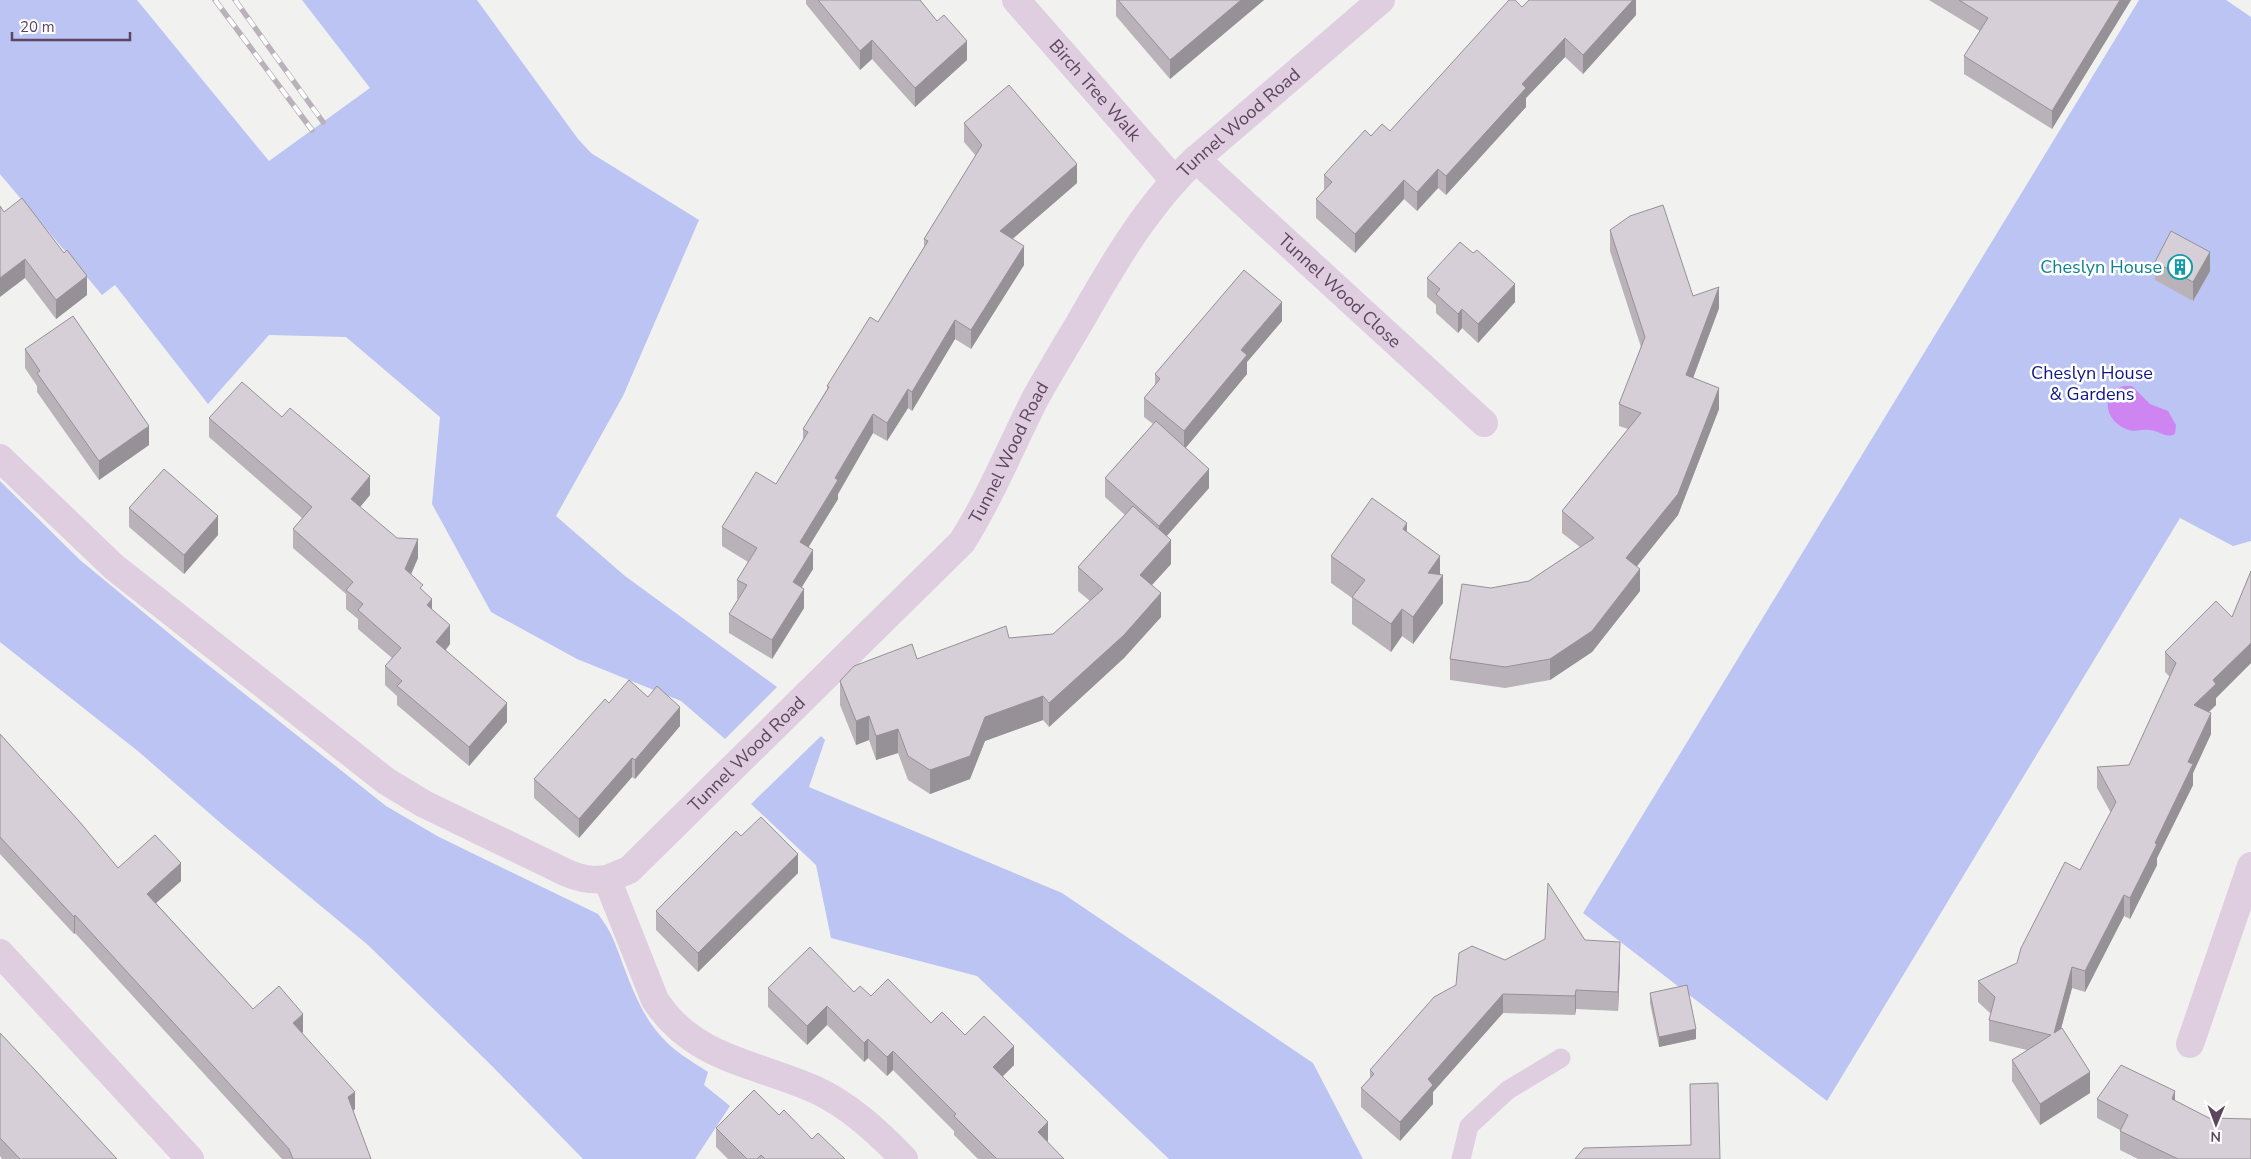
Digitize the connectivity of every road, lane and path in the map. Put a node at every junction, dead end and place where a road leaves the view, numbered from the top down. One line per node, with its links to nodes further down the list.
1 (1016, 0): 4 (street, Birch Tree Walk)
2 (1381, 0): 3 (street, Tunnel Wood Road)
3 (1196, 159): 4 (street, Tunnel Wood Road); 5 (street, Tunnel Wood Close)
4 (1174, 180): 8 (street, Tunnel Wood Road)
5 (1484, 422)
6 (0, 458): 8 (street)
7 (2251, 866): 9 (street)
8 (607, 879): 14 (street)
9 (2241, 927): 11 (street)
10 (0, 952): 13 (street)
11 (2190, 1044)
12 (1561, 1058): 15 (lane)
13 (190, 1159)
14 (904, 1159)
15 (1460, 1159)

